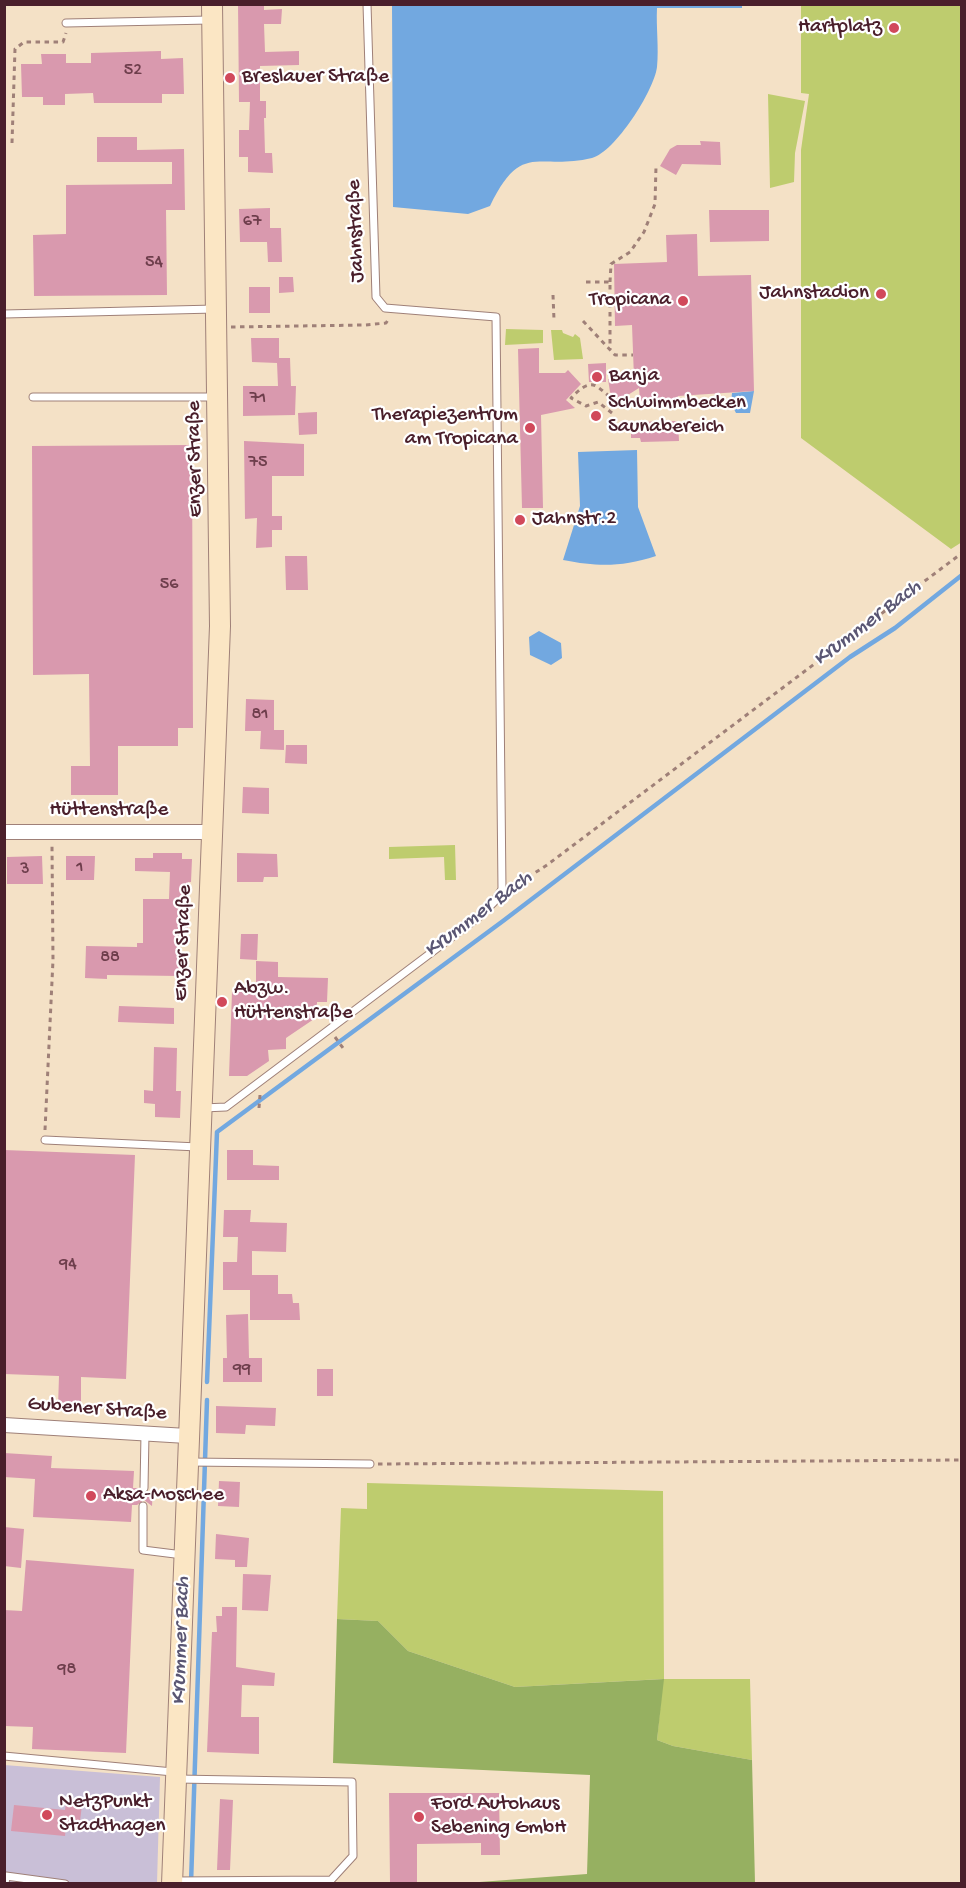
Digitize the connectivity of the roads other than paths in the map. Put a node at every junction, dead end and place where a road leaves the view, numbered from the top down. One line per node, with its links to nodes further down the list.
1 (367, 4): 10 (lane, Jahnstraße)
2 (213, 12): 3 (lane); 5 (main road, Enzer Straße)
3 (68, 23)
4 (4, 314): 5 (lane)
5 (217, 318): 7 (main road, Enzer Straße)
6 (33, 397): 7 (lane)
7 (219, 397): 9 (main road, Enzer Straße)
8 (4, 832): 9 (street, Hüttenstraße)
9 (213, 832): 10 (main road, Enzer Straße)
10 (202, 1108): 12 (main road, Enzer Straße)
11 (45, 1140): 12 (lane)
12 (199, 1147): 15 (main road, Enzer Straße)
13 (4, 1425): 14 (street, Gubener Straße)
14 (145, 1434): 15 (street, Gubener Straße); 18 (lane)
15 (187, 1437): 16 (main road, Enzer Straße)
16 (198, 1463): 17 (lane); 20 (main road, Enzer Straße)
17 (370, 1464)
18 (144, 1488)
19 (144, 1506): 20 (lane)
20 (183, 1555): 22 (main road, Enzer Straße)
21 (4, 1756): 22 (lane)
22 (180, 1777): 23 (main road, Enzer Straße); 23 (lane)
23 (181, 1881)
24 (5, 1884): 25 (lane)
25 (65, 1884)

